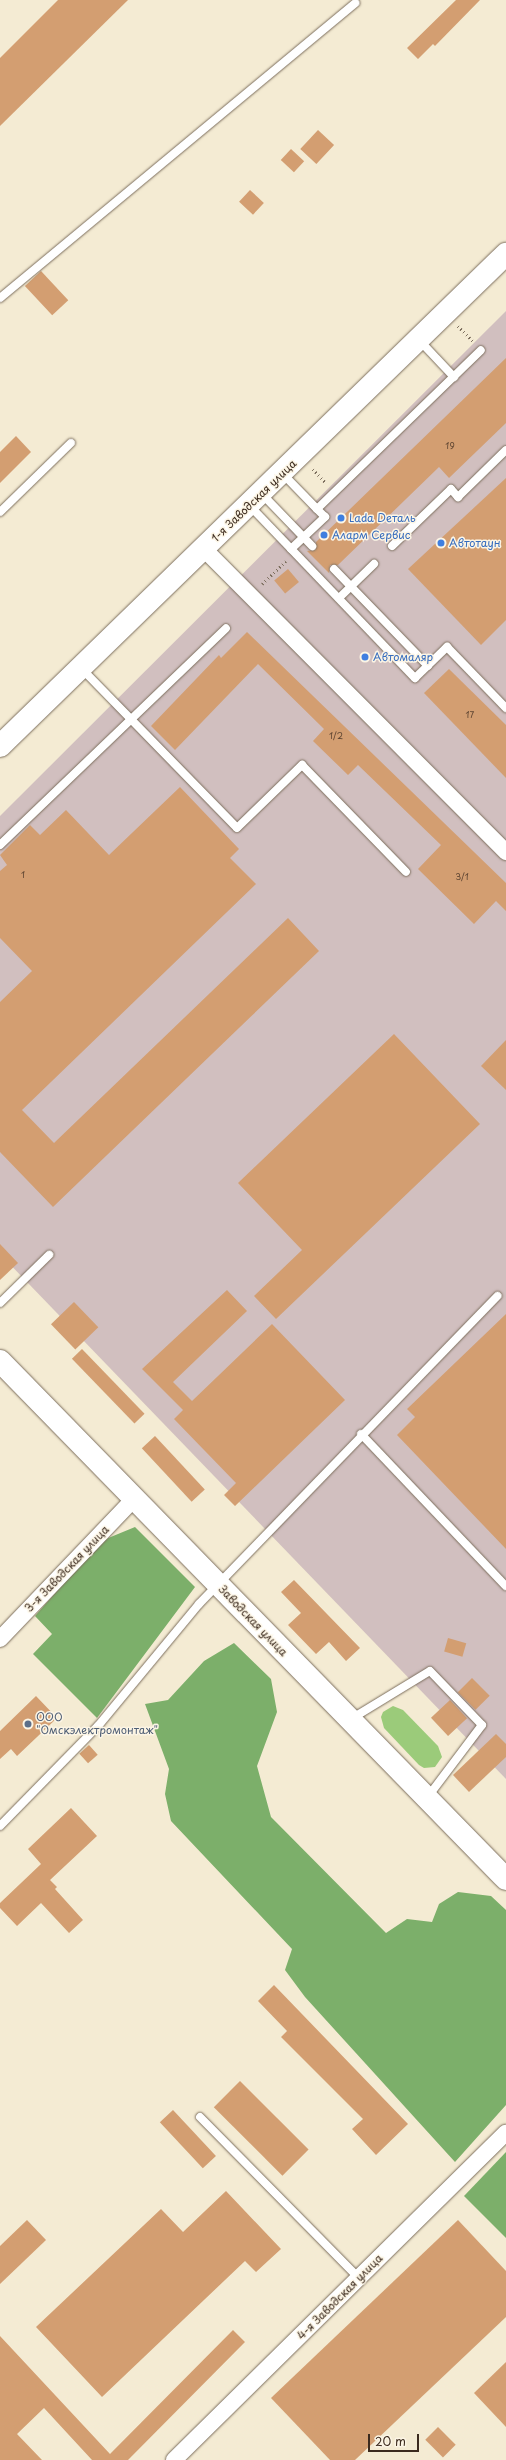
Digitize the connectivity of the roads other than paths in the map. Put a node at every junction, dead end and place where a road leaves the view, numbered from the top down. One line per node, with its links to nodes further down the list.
1 (355, 3): 3 (lane)
2 (506, 254): 4 (main road, 1-я Заводская улица)
3 (0, 298)
4 (419, 340): 6 (lane); 9 (main road, 1-я Заводская улица)
5 (481, 350): 6 (lane)
6 (454, 377): 11 (lane)
7 (71, 443): 12 (lane)
8 (506, 450): 15 (lane)
9 (282, 473): 10 (main road, 1-я Заводская улица); 11 (lane)
10 (255, 499): 13 (lane); 16 (main road, 1-я Заводская улица); 17 (lane)
11 (317, 509): 13 (lane)
12 (0, 512)
13 (304, 537): 14 (lane); 17 (lane)
14 (312, 546)
15 (392, 546)
16 (204, 549): 24 (main road, 1-я Заводская улица); 29 (street)
17 (291, 549): 21 (lane)
18 (374, 564): 20 (lane)
19 (334, 569): 20 (lane)
20 (351, 586): 21 (lane); 23 (lane)
21 (339, 598): 23 (lane)
22 (226, 628): 26 (lane)
23 (428, 666): 25 (lane)
24 (80, 667): 26 (lane); 27 (main road, 1-я Заводская улица)
25 (506, 708)
26 (131, 719): 28 (lane); 30 (lane)
27 (0, 746)
28 (0, 845)
29 (506, 852)
30 (406, 872)
31 (49, 1255): 33 (lane)
32 (497, 1296): 35 (lane)
33 (0, 1303)
34 (0, 1362): 36 (main road, Заводская улица)
35 (361, 1434): 37 (lane); 38 (lane)
36 (134, 1499): 37 (main road, Заводская улица); 39 (street, 3-я Заводская улица)
37 (217, 1584): 40 (main road, Заводская улица); 42 (lane)
38 (506, 1586)
39 (0, 1639)
40 (350, 1720): 41 (main road, Заводская улица); 41 (lane)
41 (427, 1799): 43 (main road, Заводская улица)
42 (0, 1826)
43 (506, 1880)
44 (200, 2117): 46 (lane)
45 (506, 2133): 46 (street, 4-я Заводская улица)
46 (358, 2278): 47 (street, 4-я Заводская улица)
47 (174, 2460)

